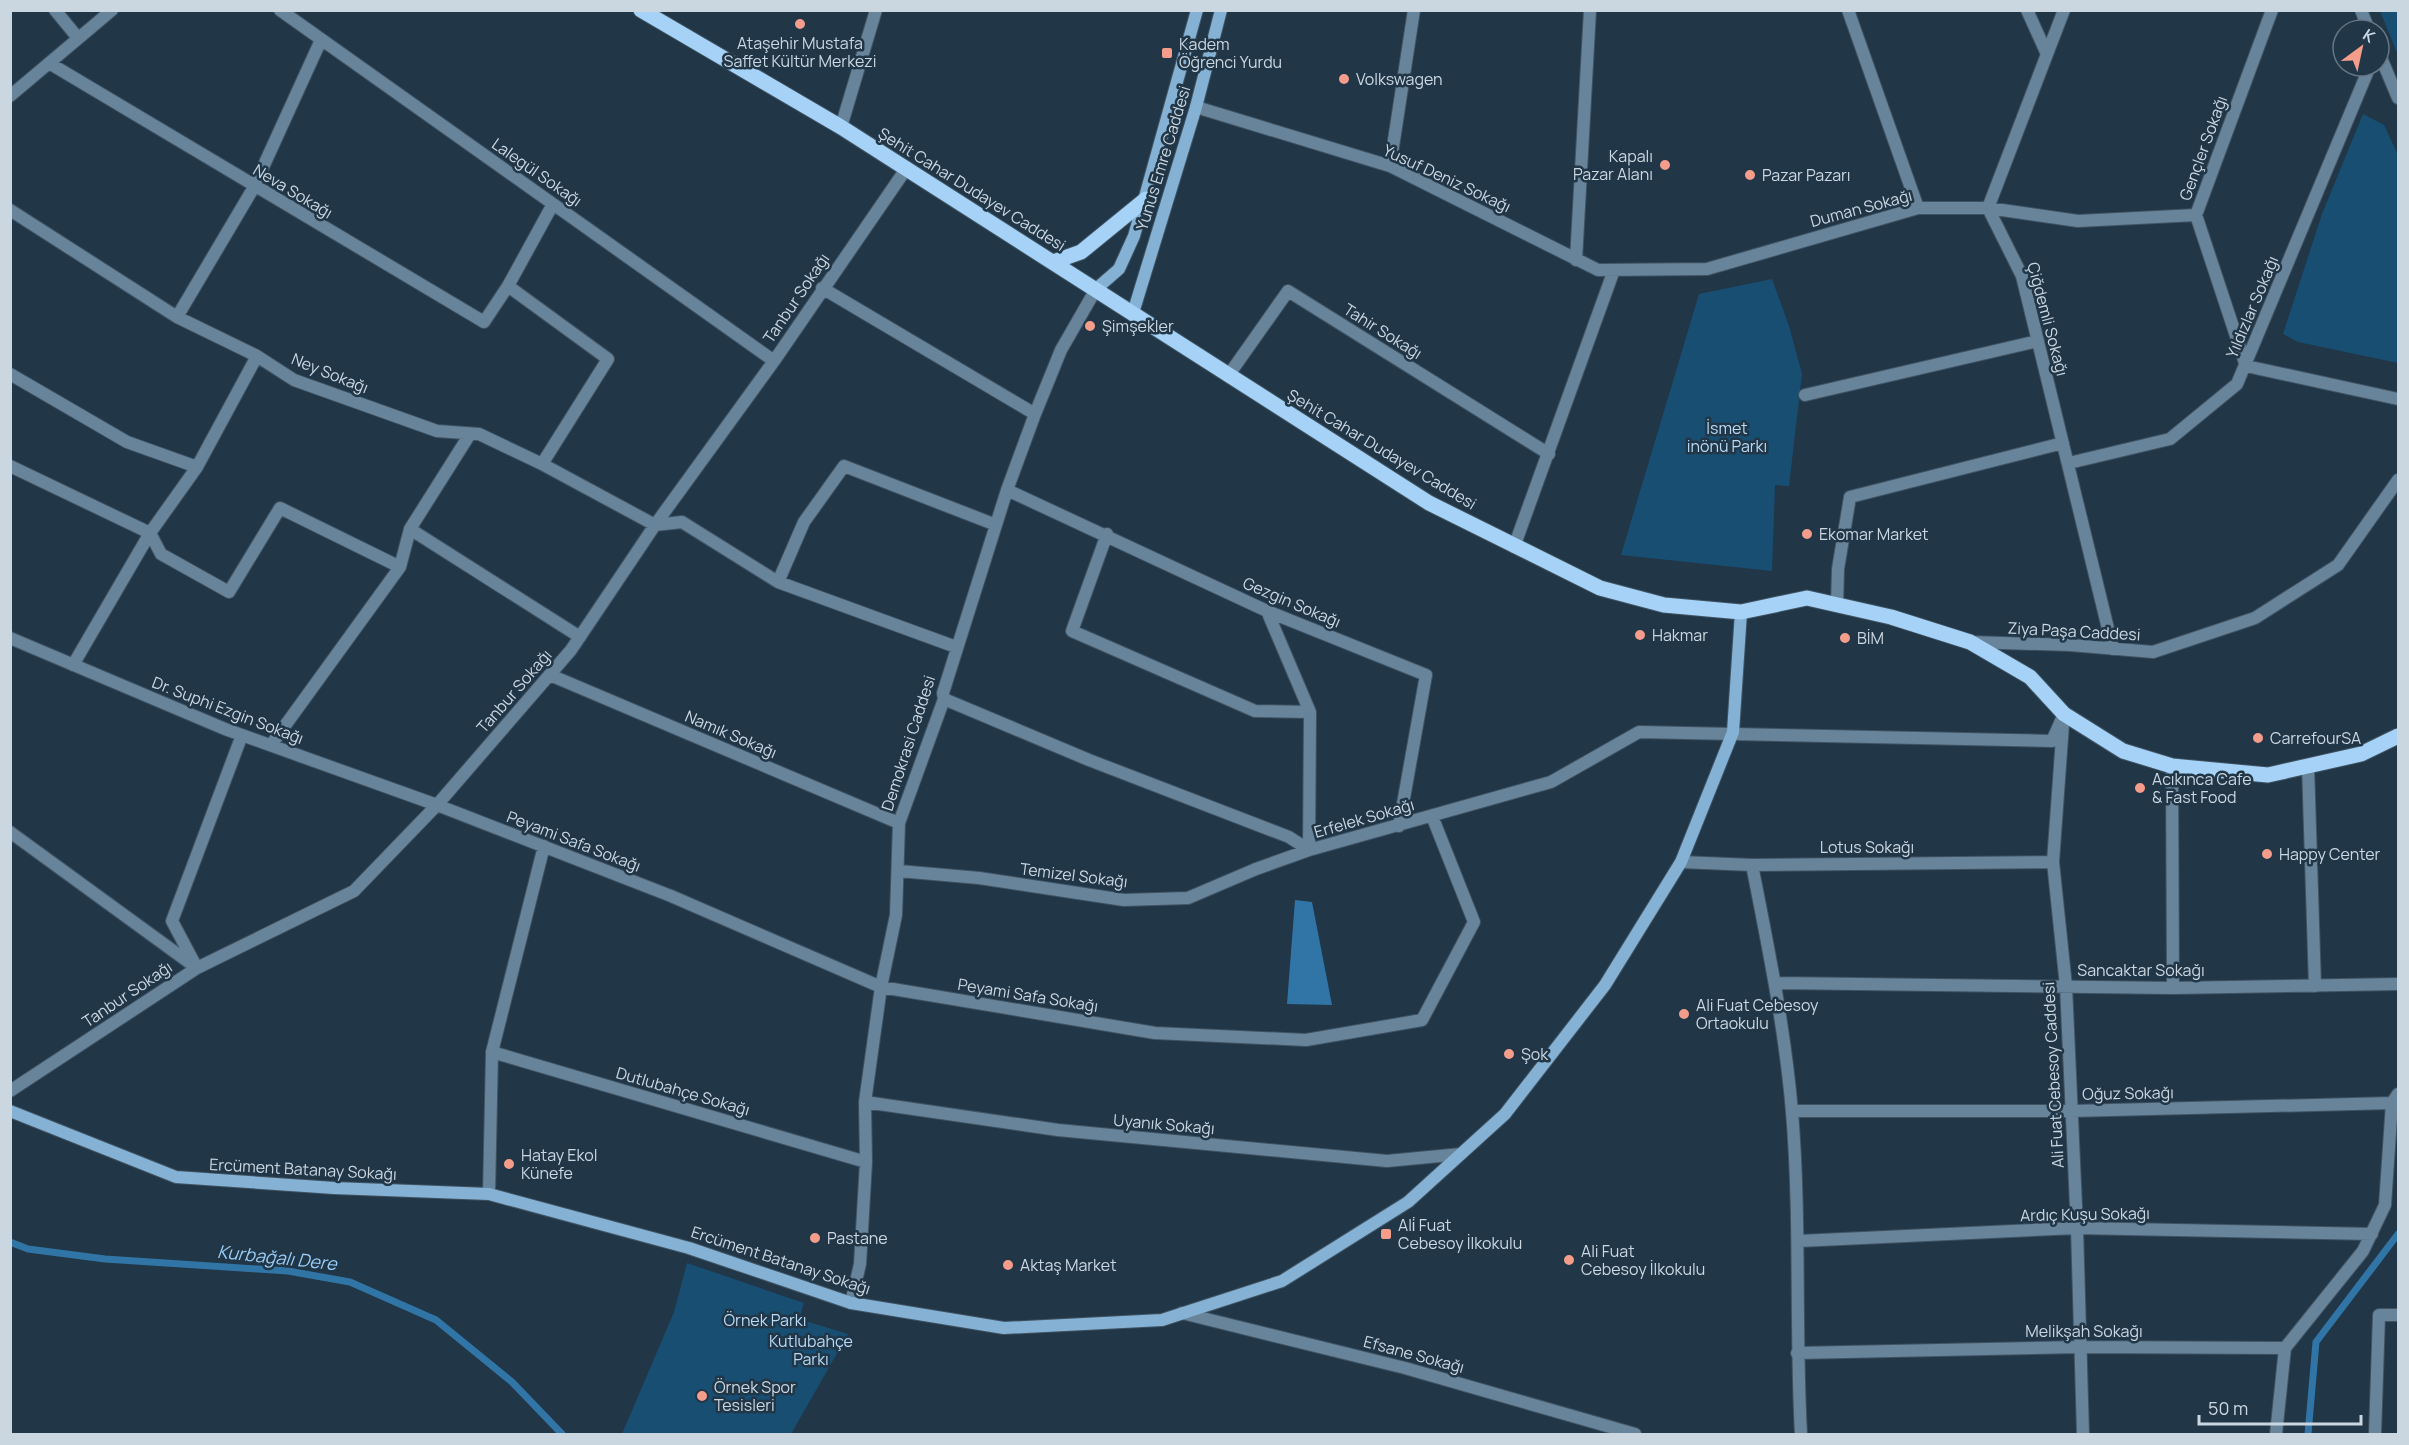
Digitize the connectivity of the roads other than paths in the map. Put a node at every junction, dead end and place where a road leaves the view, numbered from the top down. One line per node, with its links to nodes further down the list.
1 (55, 10): 14 (street)
2 (112, 10): 14 (street)
3 (280, 10): 15 (street, Lalegül Sokağı)
4 (641, 10): 23 (main road, Şehit Cahar Dudayev Caddesi)
5 (876, 10): 23 (street)
6 (1197, 10): 27 (street, Yunus Emre Caddesi)
7 (1221, 10): 22 (street, Yunus Emre Caddesi)
8 (1414, 10): 24 (street)
9 (1590, 10): 33 (street)
10 (1848, 10): 30 (street)
11 (2027, 10): 16 (street)
12 (2064, 10): 16 (street)
13 (2272, 10): 32 (street, Gençler Sokağı)
14 (78, 38): 17 (street)
15 (321, 40): 26 (street); 28 (street, Lalegül Sokağı)
16 (2046, 52): 29 (street)
17 (49, 63): 20 (street); 26 (street, Neva Sokağı)
18 (2365, 78): 44 (street, Yıldızlar Sokağı)
19 (2390, 78): 21 (street)
20 (10, 96)
21 (2398, 98)
22 (1196, 107): 24 (street, Yusuf Deniz Sokağı); 39 (street, Yunus Emre Caddesi)
23 (841, 127): 25 (main road, Şehit Cahar Dudayev Caddesi)
24 (1390, 166): 33 (street, Yusuf Deniz Sokağı)
25 (906, 169): 34 (main road, Şehit Cahar Dudayev Caddesi); 37 (street, Tanbur Sokağı)
26 (254, 187): 36 (street, Neva Sokağı); 40 (street)
27 (1146, 199): 34 (main road); 38 (street, Yunus Emre Caddesi)
28 (553, 204): 36 (street); 43 (street, Lalegül Sokağı)
29 (1988, 207): 30 (street, Duman Sokağı); 32 (street, Duman Sokağı); 41 (street, Çiğdemli Sokağı)
30 (1918, 208): 35 (street, Duman Sokağı)
31 (10, 210): 40 (street, Ney Sokağı)
32 (2196, 215): 44 (street, Gençler Sokağı)
33 (1576, 260): 35 (street, Duman Sokağı)
34 (1053, 262): 38 (main road, Şehit Cahar Dudayev Caddesi)
35 (1614, 270): 52 (street)
36 (508, 286): 54 (street)
37 (822, 288): 43 (street, Tanbur Sokağı); 49 (street)
38 (1096, 289): 39 (main road, Şehit Cahar Dudayev Caddesi); 49 (street, Demokrasi Caddesi)
39 (1133, 314): 46 (main road, Şehit Cahar Dudayev Caddesi)
40 (177, 317): 42 (street, Ney Sokağı)
41 (2038, 341): 47 (street); 51 (street, Çiğdemli Sokağı)
42 (257, 356): 50 (street, Ney Sokağı); 56 (street)
43 (774, 361): 59 (street, Tanbur Sokağı)
44 (2246, 366): 48 (street); 53 (street, Yıldızlar Sokağı)
45 (10, 374): 56 (street)
46 (1228, 376): 52 (street, Tahir Sokağı); 64 (main road, Şehit Cahar Dudayev Caddesi)
47 (1805, 395)
48 (2398, 399)
49 (1035, 414): 58 (street, Demokrasi Caddesi)
50 (470, 434): 54 (street, Ney Sokağı); 61 (street)
51 (2064, 443): 53 (street, Çiğdemli Sokağı); 67 (street)
52 (1549, 454): 64 (street)
53 (2069, 463): 74 (street, Çiğdemli Sokağı)
54 (542, 464): 59 (street, Ney Sokağı)
55 (10, 466): 62 (street)
56 (197, 467): 62 (street)
57 (2398, 480): 74 (street, Ziya Paşa Caddesi)
58 (1007, 490): 60 (street, Demokrasi Caddesi); 63 (street, Gezgin Sokağı)
59 (655, 525): 66 (street); 70 (street, Tanbur Sokağı)
60 (996, 525): 66 (street); 73 (street, Demokrasi Caddesi)
61 (410, 530): 65 (street); 70 (street)
62 (150, 534): 65 (street); 75 (street)
63 (1107, 534): 68 (street, Gezgin Sokağı); 78 (street)
64 (1514, 547): 69 (main road, Şehit Cahar Dudayev Caddesi)
65 (400, 567): 83 (street)
66 (778, 582): 73 (street)
67 (1837, 605): 69 (main road, Şehit Cahar Dudayev Caddesi); 72 (main road, Şehit Cahar Dudayev Caddesi)
68 (1267, 611): 78 (street); 89 (street, Gezgin Sokağı)
69 (1742, 612): 80 (street, Ercüment Batanay Sokağı)
70 (580, 637): 76 (street, Tanbur Sokağı)
71 (10, 638): 75 (street, Dr. Suphi Ezgin Sokağı)
72 (1970, 642): 74 (street, Ziya Paşa Caddesi); 79 (main road, Şehit Cahar Dudayev Caddesi)
73 (957, 647): 77 (street, Demokrasi Caddesi)
74 (2113, 649)
75 (73, 665): 81 (street, Dr. Suphi Ezgin Sokağı)
76 (550, 675): 86 (street, Tanbur Sokağı); 88 (street, Namık Sokağı)
77 (944, 699): 88 (street, Demokrasi Caddesi); 92 (street, Erfelek Sokağı)
78 (1310, 712): 92 (street)
79 (2064, 714): 80 (street, Erfelek Sokağı); 84 (main road, Şehit Cahar Dudayev Caddesi); 94 (street, Ali Fuat Cebesoy Caddesi)
80 (1733, 732): 87 (street, Erfelek Sokağı); 93 (street, Ercüment Batanay Sokağı)
81 (242, 735): 83 (street, Dr. Suphi Ezgin Sokağı); 97 (street)
82 (2398, 736): 85 (main road, Şehit Cahar Dudayev Caddesi)
83 (271, 745): 86 (street, Dr. Suphi Ezgin Sokağı)
84 (2172, 766): 85 (main road, Şehit Cahar Dudayev Caddesi); 103 (street)
85 (2308, 766): 100 (street)
86 (437, 806): 91 (street, Peyami Safa Sokağı); 97 (street, Tanbur Sokağı)
87 (1432, 816): 89 (street, Erfelek Sokağı); 101 (street, Peyami Safa Sokağı)
88 (899, 823): 96 (street, Demokrasi Caddesi)
89 (1399, 826): 92 (street, Erfelek Sokağı)
90 (10, 832): 97 (street)
91 (544, 846): 101 (street, Peyami Safa Sokağı); 104 (street)
92 (1309, 850): 96 (street, Temizel Sokağı)
93 (1681, 862): 95 (street, Lotus Sokağı); 111 (street, Ercüment Batanay Sokağı)
94 (2053, 862): 95 (street, Lotus Sokağı); 102 (street, Ali Fuat Cebesoy Caddesi)
95 (1752, 865): 98 (street)
96 (898, 871): 101 (street, Demokrasi Caddesi)
97 (197, 968): 105 (street, Tanbur Sokağı)
98 (1775, 983): 102 (street, Sancaktar Sokağı); 109 (street)
99 (2398, 984): 100 (street, Sancaktar Sokağı)
100 (2315, 986): 103 (street, Sancaktar Sokağı)
101 (881, 987): 107 (street, Demokrasi Caddesi)
102 (2066, 987): 103 (street, Sancaktar Sokağı); 110 (street, Ali Fuat Cebesoy Caddesi)
103 (2173, 988)
104 (492, 1052): 112 (street, Dutlubahçe Sokağı); 113 (street)
105 (10, 1091)
106 (2396, 1099): 110 (street, Oğuz Sokağı); 115 (street)
107 (865, 1102): 111 (street, Uyanık Sokağı); 112 (street, Demokrasi Caddesi)
108 (10, 1111): 113 (street, Ercüment Batanay Sokağı)
109 (1792, 1111): 110 (street, Oğuz Sokağı); 116 (street)
110 (2072, 1111): 114 (street, Ali Fuat Cebesoy Caddesi)
111 (1461, 1154): 118 (street, Ercüment Batanay Sokağı)
112 (866, 1161): 117 (street, Demokrasi Caddesi)
113 (489, 1194): 117 (street, Ercüment Batanay Sokağı)
114 (2077, 1228): 115 (street, Ardıç Kuşu Sokağı); 116 (street, Ardıç Kuşu Sokağı); 120 (street, Ali Fuat Cebesoy Caddesi)
115 (2372, 1234): 121 (street)
116 (1799, 1241): 122 (street)
117 (851, 1303): 118 (street, Ercüment Batanay Sokağı)
118 (1182, 1313): 123 (street, Efsane Sokağı)
119 (2398, 1315): 127 (street)
120 (2080, 1347): 121 (street, Melikşah Sokağı); 122 (street, Melikşah Sokağı); 125 (street, Ali Fuat Cebesoy Caddesi)
121 (2285, 1348): 126 (street)
122 (1797, 1353): 124 (street)
123 (1635, 1434)
124 (1801, 1434)
125 (2083, 1434)
126 (2276, 1434)
127 (2375, 1434)

